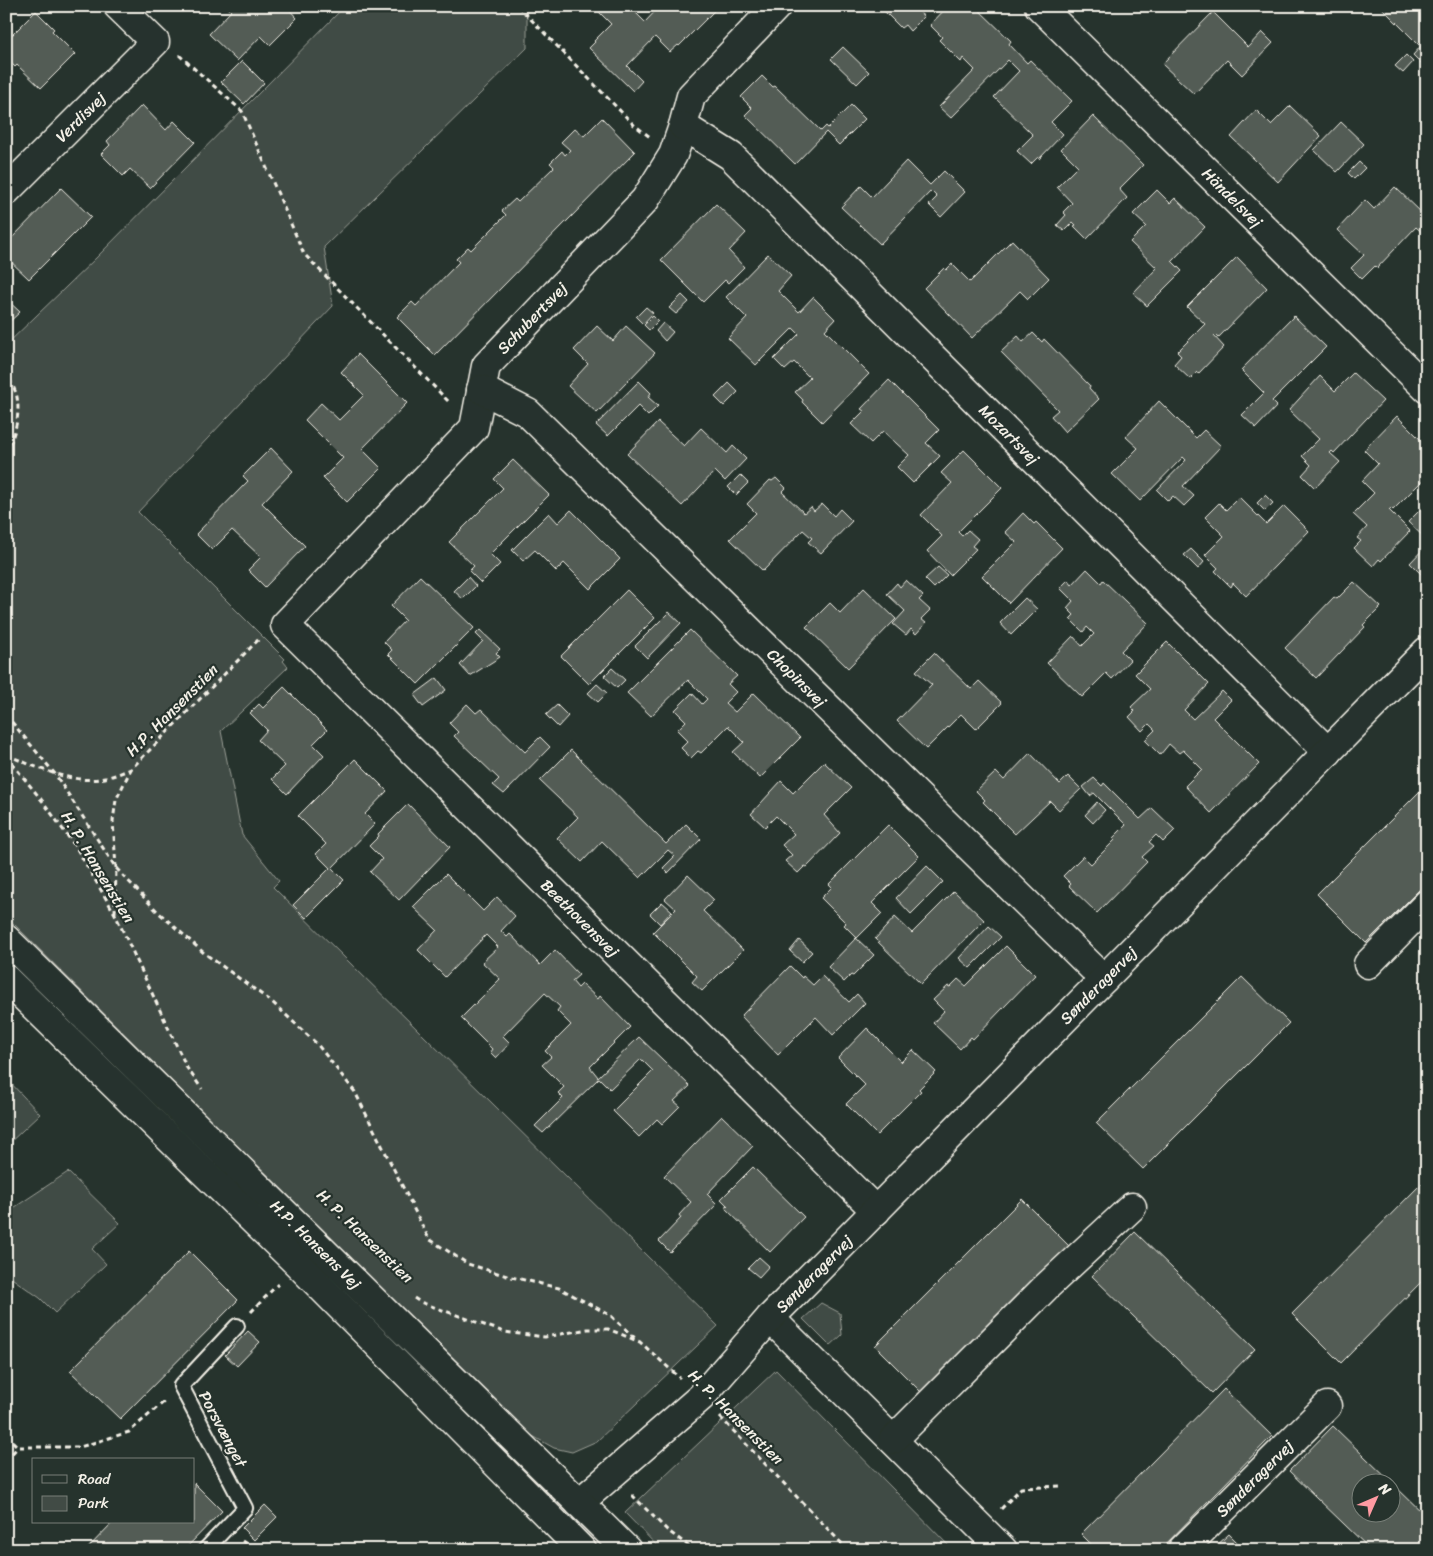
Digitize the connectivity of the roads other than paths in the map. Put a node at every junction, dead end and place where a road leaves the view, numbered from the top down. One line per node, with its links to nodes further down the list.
1 (118, 6): 5 (street, Verdisvej)
2 (778, 6): 4 (street, Schubertsvej)
3 (1039, 6): 7 (street, Händelsvej)
4 (683, 126): 6 (street, Schubertsvej); 10 (street, Mozartsvej)
5 (6, 191)
6 (481, 389): 8 (street, Schubertsvej); 15 (street, Chopinsvej)
7 (1427, 389)
8 (285, 625): 17 (street, Beethovensvej)
9 (1427, 651): 10 (street, Sønderagervej)
10 (1328, 752): 15 (street, Sønderagervej)
11 (1427, 904): 13 (street)
12 (6, 939): 22 (street, H.P. Hansens Vej)
13 (1368, 964)
14 (6, 979): 23 (street, H.P. Hansens Vej)
15 (1104, 979): 17 (street, Sønderagervej)
16 (1132, 1207): 21 (street)
17 (876, 1211): 18 (street, Sønderagervej)
18 (770, 1318): 21 (street, Sønderagervej); 22 (street, Sønderagervej)
19 (237, 1326): 24 (lane, Porsvænget)
20 (1327, 1406): 28 (street, Sønderagervej)
21 (893, 1440): 27 (street, Sønderagervej)
22 (579, 1503): 23 (street, Sønderagervej); 26 (street, H.P. Hansens Vej)
23 (557, 1524): 25 (street, H.P. Hansens Vej)
24 (205, 1550)
25 (582, 1550)
26 (626, 1550)
27 (1003, 1550)
28 (1182, 1550)

